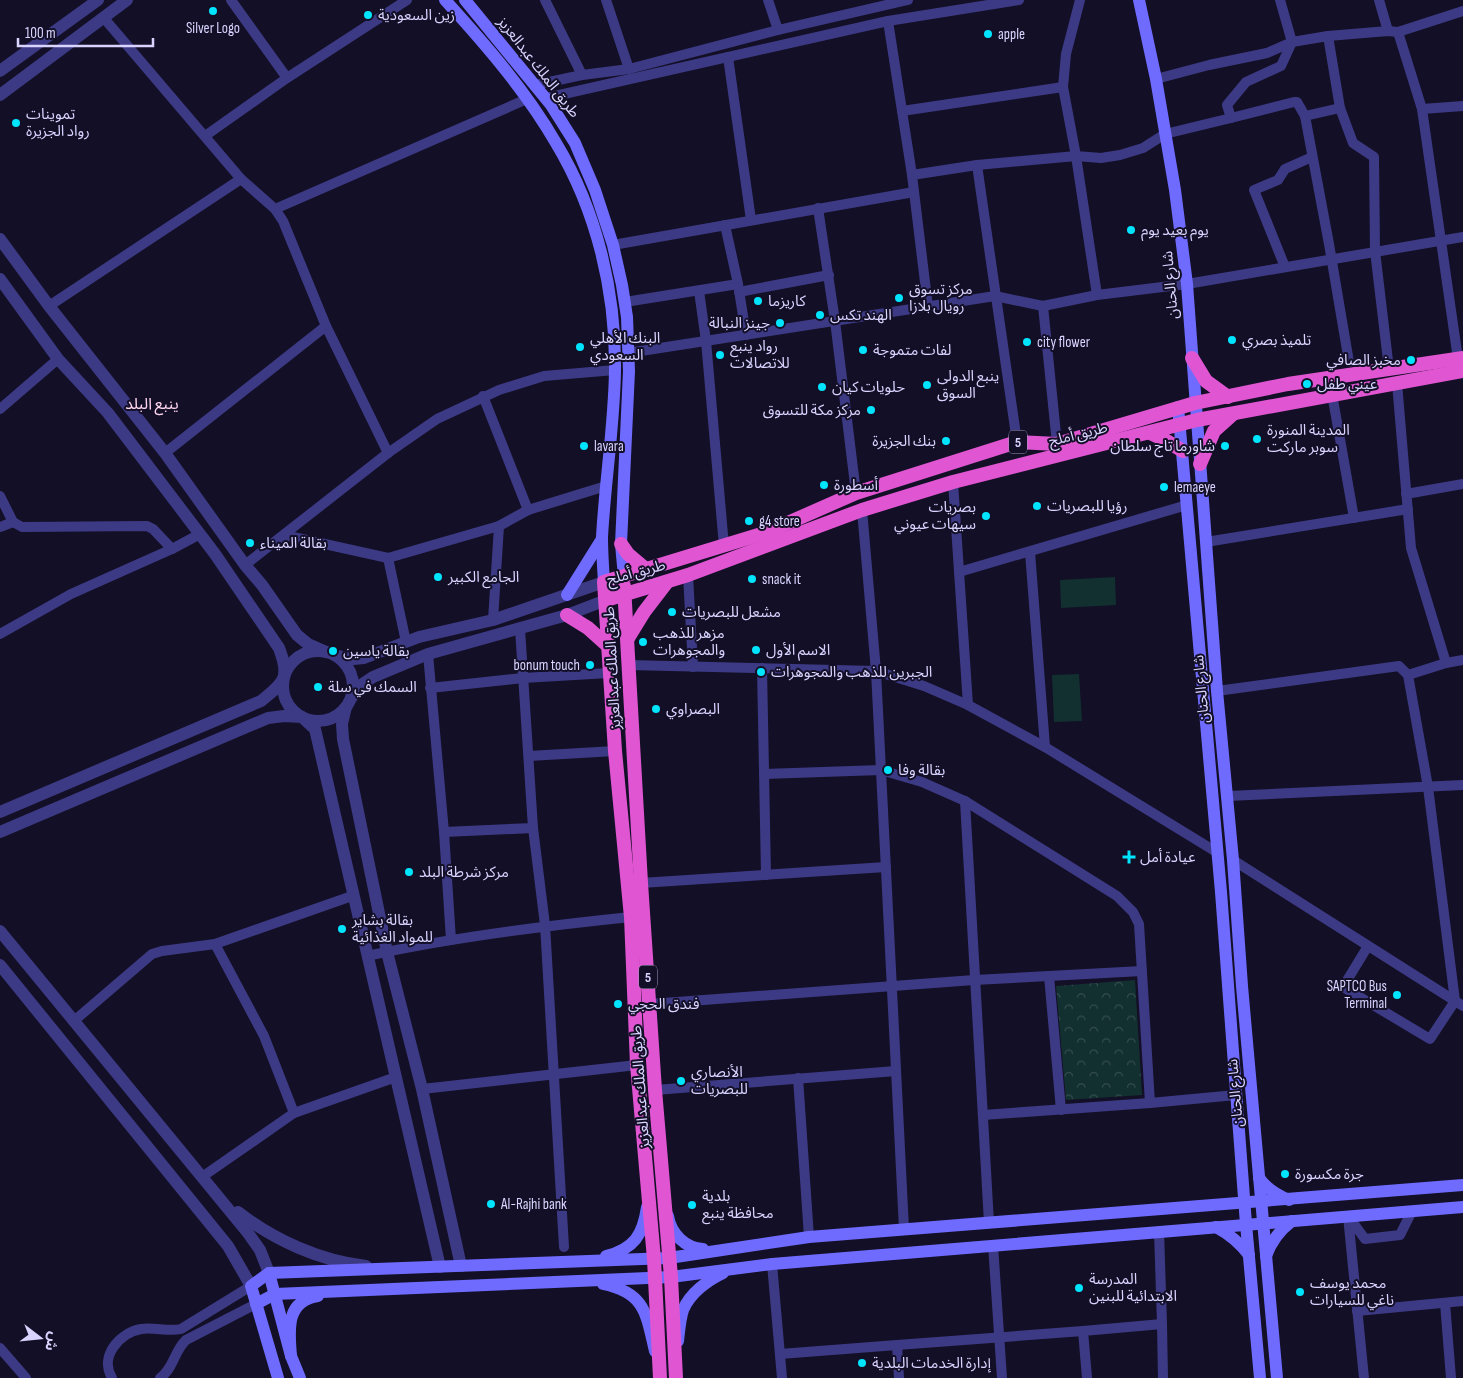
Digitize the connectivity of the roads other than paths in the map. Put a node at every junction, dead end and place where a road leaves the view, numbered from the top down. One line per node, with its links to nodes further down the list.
1 (98, 0): 26 (street)
2 (127, 0): 18 (street)
3 (231, 0): 28 (street)
4 (407, 0): 28 (street)
5 (445, 0): 34 (main road, طريق الملك عبدالعزيز)
6 (466, 0): 30 (main road, طريق الملك عبدالعزيز)
7 (545, 0): 27 (street)
8 (768, 0): 20 (street)
9 (908, 0): 16 (street)
10 (1019, 0): 19 (street)
11 (1080, 0): 31 (street)
12 (1139, 0): 29 (main road, شارع الحنان)
13 (1280, 0): 23 (street)
14 (1379, 0): 21 (street)
15 (607, 1): 25 (street)
16 (865, 5): 20 (street)
17 (1463, 11): 21 (street)
18 (103, 16): 32 (street); 42 (street)
19 (888, 21): 24 (street); 38 (street)
20 (778, 30): 25 (street)
21 (1393, 31): 22 (street); 37 (street)
22 (1328, 36): 23 (street); 36 (street)
23 (1292, 42): 29 (street); 40 (street)
24 (728, 57): 33 (street); 51 (street)
25 (630, 69): 27 (street)
26 (0, 71)
27 (582, 75): 30 (street)
28 (287, 78): 42 (street)
29 (1156, 79): 41 (main road, شارع الحنان)
30 (535, 85): 33 (main road, طريق الملك عبدالعزيز)
31 (1063, 87): 38 (street); 43 (street)
32 (0, 95)
33 (546, 98): 56 (main road, طريق الملك عبدالعزيز)
34 (527, 99): 50 (street); 81 (main road, طريق الملك عبدالعزيز)
35 (1463, 106): 37 (street)
36 (1340, 108): 39 (street); 57 (street)
37 (1422, 109): 55 (street)
38 (902, 111): 46 (street)
39 (1305, 116): 40 (street); 44 (street)
40 (1231, 118): 41 (street)
41 (1165, 134): 43 (street); 62 (main road, شارع الحنان)
42 (205, 136): 47 (street)
43 (1076, 156): 45 (street); 65 (street)
44 (1312, 157): 58 (street); 59 (street)
45 (977, 165): 46 (street); 66 (street)
46 (912, 175): 48 (street)
47 (241, 179): 50 (street); 68 (street)
48 (914, 192): 49 (street); 70 (street)
49 (818, 208): 51 (street); 60 (street)
50 (276, 210): 72 (street)
51 (751, 220): 52 (street)
52 (725, 225): 56 (street); 63 (street)
53 (1463, 237): 55 (street)
54 (0, 240): 68 (street)
55 (1441, 240): 57 (street); 79 (street)
56 (613, 245): 67 (main road, طريق الملك عبدالعزيز)
57 (1375, 251): 58 (street); 80 (street)
58 (1331, 258): 59 (street); 78 (street)
59 (1285, 267): 62 (street)
60 (829, 275): 63 (street); 71 (street)
61 (0, 278): 77 (street)
62 (1187, 284): 65 (street); 76 (main road, شارع الحنان)
63 (738, 288): 64 (street); 73 (street)
64 (698, 291): 67 (street); 74 (street)
65 (1097, 295): 69 (street)
66 (995, 296): 69 (street); 70 (street); 93 (street)
67 (625, 302): 75 (main road, طريق الملك عبدالعزيز)
68 (49, 306): 96 (street)
69 (1043, 306): 94 (street)
70 (928, 307): 71 (street)
71 (835, 321): 73 (street); 102 (street)
72 (326, 326): 96 (street); 97 (street)
73 (746, 335): 74 (street)
74 (706, 341): 75 (street); 118 (street)
75 (628, 353): 117 (main road, طريق الملك عبدالعزيز)
76 (1192, 358): 85 (highway); 86 (main road, شارع الحنان)
77 (58, 359): 88 (street); 113 (street)
78 (1349, 362)
79 (1461, 363): 80 (highway, طريق أملج / 5); 82 (highway, طريق أملج / 5)
80 (1390, 369): 85 (highway, طريق أملج / 5)
81 (615, 370): 84 (street); 101 (main road, طريق الملك عبدالعزيز)
82 (1397, 383): 83 (highway, طريق أملج / 5); 103 (street)
83 (1332, 394): 89 (highway, طريق أملج / 5); 109 (street)
84 (483, 396): 97 (street); 107 (street)
85 (1228, 397): 86 (highway, طريق أملج / 5)
86 (1195, 403): 87 (highway, طريق أملج / 5); 90 (main road, شارع الحنان)
87 (1178, 406): 91 (main road, شارع الحنان); 94 (highway, طريق أملج / 5)
88 (0, 409)
89 (1234, 414): 90 (highway, طريق أملج / 5); 98 (highway)
90 (1197, 420): 91 (highway, طريق أملج / 5); 98 (main road, شارع الحنان)
91 (1180, 424): 92 (highway, طريق أملج / 5); 95 (main road, شارع الحنان)
92 (1150, 433): 95 (highway); 99 (highway, طريق أملج / 5)
93 (1017, 442): 94 (highway, طريق أملج / 5); 102 (highway, طريق أملج / 5)
94 (1057, 444)
95 (1183, 451): 105 (main road, شارع الحنان)
96 (166, 452): 122 (street)
97 (388, 453): 114 (street)
98 (1200, 464): 116 (main road, شارع الحنان)
99 (953, 482): 108 (highway, طريق أملج / 5); 124 (street)
100 (1463, 484): 103 (street)
101 (606, 486): 107 (street); 115 (main road, طريق الملك عبدالعزيز)
102 (856, 493): 118 (highway, طريق أملج / 5)
103 (1406, 494): 106 (street)
104 (0, 496): 110 (street)
105 (1187, 505): 120 (street); 169 (main road, شارع الحنان)
106 (1408, 509): 109 (street); 142 (street)
107 (528, 510): 111 (street)
108 (862, 510): 125 (highway, طريق أملج / 5); 146 (street)
109 (1354, 518): 116 (street)
110 (13, 522): 112 (street); 119 (street)
111 (499, 526): 121 (street); 133 (street)
112 (0, 527)
113 (200, 534): 119 (street); 150 (street)
114 (284, 535): 121 (street); 122 (street)
115 (602, 539): 127 (main road, طريق الملك عبدالعزيز); 129 (main road)
116 (1206, 542): 152 (main road, شارع الحنان)
117 (621, 544): 123 (highway); 126 (main road, طريق الملك عبدالعزيز)
118 (724, 546): 123 (highway, طريق أملج / 5)
119 (172, 549): 135 (street)
120 (1030, 552): 124 (street); 156 (street)
121 (388, 558): 137 (street)
122 (245, 565): 139 (street)
123 (647, 570): 126 (highway, طريق أملج / 5)
124 (960, 572): 154 (street)
125 (688, 574): 128 (highway, طريق أملج / 5); 144 (street)
126 (624, 577): 127 (highway, طريق أملج / 5); 130 (highway, طريق الملك عبدالعزيز / 5)
127 (604, 582): 129 (street); 131 (highway, طريق أملج / 5)
128 (667, 582): 130 (highway, طريق أملج / 5); 136 (highway)
129 (567, 595): 133 (street)
130 (624, 595): 131 (highway, طريق أملج / 5); 136 (highway, طريق الملك عبدالعزيز / 5)
131 (606, 600): 132 (street); 138 (highway, طريق الملك عبدالعزيز / 5)
132 (567, 615): 134 (street); 138 (highway)
133 (493, 620): 137 (street)
134 (520, 628): 140 (street); 149 (street)
135 (0, 634)
136 (628, 639): 143 (highway, طريق الملك عبدالعزيز / 5)
137 (406, 642): 139 (street)
138 (608, 646): 147 (highway, طريق الملك عبدالعزيز / 5)
139 (332, 654): 150 (street); 153 (street)
140 (428, 654): 151 (street); 153 (street)
141 (1463, 660): 142 (street)
142 (1446, 663): 148 (street)
143 (628, 665): 144 (street); 173 (highway, طريق الملك عبدالعزيز / 5)
144 (693, 667): 145 (street)
145 (762, 668): 146 (street); 160 (street)
146 (876, 671): 154 (street); 159 (street)
147 (609, 673): 149 (street); 157 (highway, طريق الملك عبدالعزيز / 5)
148 (1408, 675): 152 (street); 162 (street)
149 (524, 678): 151 (street); 158 (street)
150 (284, 679): 155 (street); 165 (street)
151 (430, 688): 168 (street)
152 (1217, 691): 163 (main road, شارع الحنان)
153 (349, 702): 155 (street); 181 (street)
154 (968, 705): 156 (street)
155 (302, 717): 167 (street); 174 (street)
156 (1045, 748): 169 (street)
157 (615, 751): 158 (street); 175 (highway, طريق الملك عبدالعزيز / 5)
158 (529, 756): 166 (street)
159 (881, 770): 160 (street); 164 (street); 171 (street)
160 (764, 774): 172 (street)
161 (1463, 785): 162 (street)
162 (1428, 787): 163 (street); 189 (street)
163 (1228, 796): 170 (main road, شارع الحنان)
164 (965, 801): 184 (street); 186 (street)
165 (0, 812)
166 (533, 828): 168 (street); 176 (street)
167 (0, 832)
168 (444, 832): 178 (street)
169 (1218, 853): 198 (main road, شارع الحنان)
170 (1233, 860): 180 (street); 204 (main road, شارع الحنان)
171 (886, 867): 172 (street); 187 (street)
172 (766, 875): 173 (street)
173 (642, 883): 188 (highway, طريق الملك عبدالعزيز / 5)
174 (352, 896): 179 (street); 182 (street)
175 (631, 917): 176 (street); 191 (highway, طريق الملك عبدالعزيز / 5)
176 (545, 925): 178 (street); 193 (street)
177 (0, 931): 190 (street)
178 (451, 940): 181 (street)
179 (215, 944): 190 (street); 201 (street)
180 (1368, 946): 189 (street); 189 (street)
181 (387, 952): 182 (street); 196 (street)
182 (367, 956): 194 (street)
183 (0, 965): 242 (street)
184 (1142, 971): 185 (street); 199 (street)
185 (1050, 976): 186 (street); 200 (street)
186 (974, 980): 187 (street); 202 (street)
187 (892, 985): 188 (street); 192 (street)
188 (650, 1004): 197 (highway, طريق الملك عبدالعزيز / 5)
189 (1459, 1004)
190 (75, 1020): 203 (street)
191 (637, 1065): 193 (street); 209 (highway, طريق الملك عبدالعزيز / 5)
192 (896, 1071): 195 (street); 222 (street)
193 (554, 1074): 196 (street); 226 (street)
194 (396, 1077): 201 (street); 235 (street)
195 (798, 1078): 197 (street); 224 (street)
196 (422, 1090): 234 (street)
197 (655, 1090): 207 (highway, طريق الملك عبدالعزيز / 5)
198 (1236, 1095): 199 (street); 205 (main road, شارع الحنان)
199 (1150, 1104): 200 (street)
200 (1061, 1110): 202 (street)
201 (294, 1113): 203 (street)
202 (983, 1115): 218 (street)
203 (202, 1177): 208 (street)
204 (1259, 1178): 210 (main road); 211 (main road, شارع الحنان)
205 (1243, 1180): 212 (main road, شارع الحنان); 213 (main road)
206 (1463, 1185): 210 (main road)
207 (663, 1192): 227 (main road); 230 (highway, طريق الملك عبدالعزيز / 5)
208 (218, 1196): 236 (street); 238 (street)
209 (648, 1198): 231 (highway, طريق الملك عبدالعزيز / 5); 232 (main road)
210 (1289, 1200): 211 (main road)
211 (1261, 1202): 212 (main road); 219 (main road, شارع الحنان)
212 (1245, 1203): 213 (main road); 220 (main road, شارع الحنان)
213 (1222, 1205): 218 (main road)
214 (1463, 1207): 215 (main road)
215 (1412, 1211): 216 (main road); 216 (street)
216 (1348, 1216): 217 (main road); 248 (street)
217 (1292, 1221): 219 (main road); 229 (main road)
218 (989, 1223): 222 (main road)
219 (1263, 1223): 220 (main road); 229 (main road, شارع الحنان)
220 (1246, 1224): 221 (main road); 228 (main road, شارع الحنان)
221 (1216, 1226): 223 (main road); 228 (main road)
222 (904, 1229): 224 (main road)
223 (1159, 1231): 225 (main road); 249 (street)
224 (809, 1236): 227 (main road)
225 (993, 1244): 233 (main road); 251 (street)
226 (564, 1248)
227 (718, 1249): 230 (main road)
228 (1249, 1255): 268 (main road, شارع الحنان)
229 (1266, 1256): 269 (main road, شارع الحنان)
230 (669, 1258): 231 (main road); 239 (highway, طريق الملك عبدالعزيز / 5)
231 (654, 1259): 232 (main road); 240 (highway, طريق الملك عبدالعزيز / 5)
232 (586, 1261): 234 (main road)
233 (772, 1264): 237 (main road); 254 (street)
234 (462, 1266): 235 (main road)
235 (440, 1267): 236 (main road)
236 (393, 1269): 238 (main road)
237 (731, 1269): 239 (main road); 256 (main road)
238 (269, 1274): 242 (main road); 244 (main road)
239 (671, 1277): 240 (main road); 256 (highway, طريق الملك عبدالعزيز / 5)
240 (655, 1278): 241 (main road); 257 (highway, طريق الملك عبدالعزيز / 5)
241 (586, 1280): 243 (main road); 257 (main road)
242 (250, 1286): 247 (main road); 258 (street)
243 (352, 1291): 244 (main road); 255 (main road)
244 (275, 1294): 247 (main road); 255 (main road)
245 (1463, 1301): 246 (street)
246 (1445, 1303): 248 (street); 271 (street)
247 (256, 1304): 260 (street); 261 (main road)
248 (1357, 1311): 270 (street)
249 (1162, 1324): 250 (street); 267 (street)
250 (1083, 1331): 251 (street); 266 (street)
251 (1000, 1338): 252 (street); 265 (street)
252 (897, 1345): 254 (street); 264 (street)
253 (0, 1348): 259 (street)
254 (780, 1354): 263 (street)
255 (291, 1356): 262 (main road)
256 (675, 1373)
257 (660, 1374)
258 (110, 1376)
259 (26, 1378)
260 (160, 1378)
261 (278, 1378)
262 (300, 1378)
263 (782, 1378)
264 (899, 1378)
265 (1002, 1378)
266 (1087, 1378)
267 (1164, 1378)
268 (1260, 1378)
269 (1277, 1378)
270 (1364, 1378)
271 (1451, 1378)

